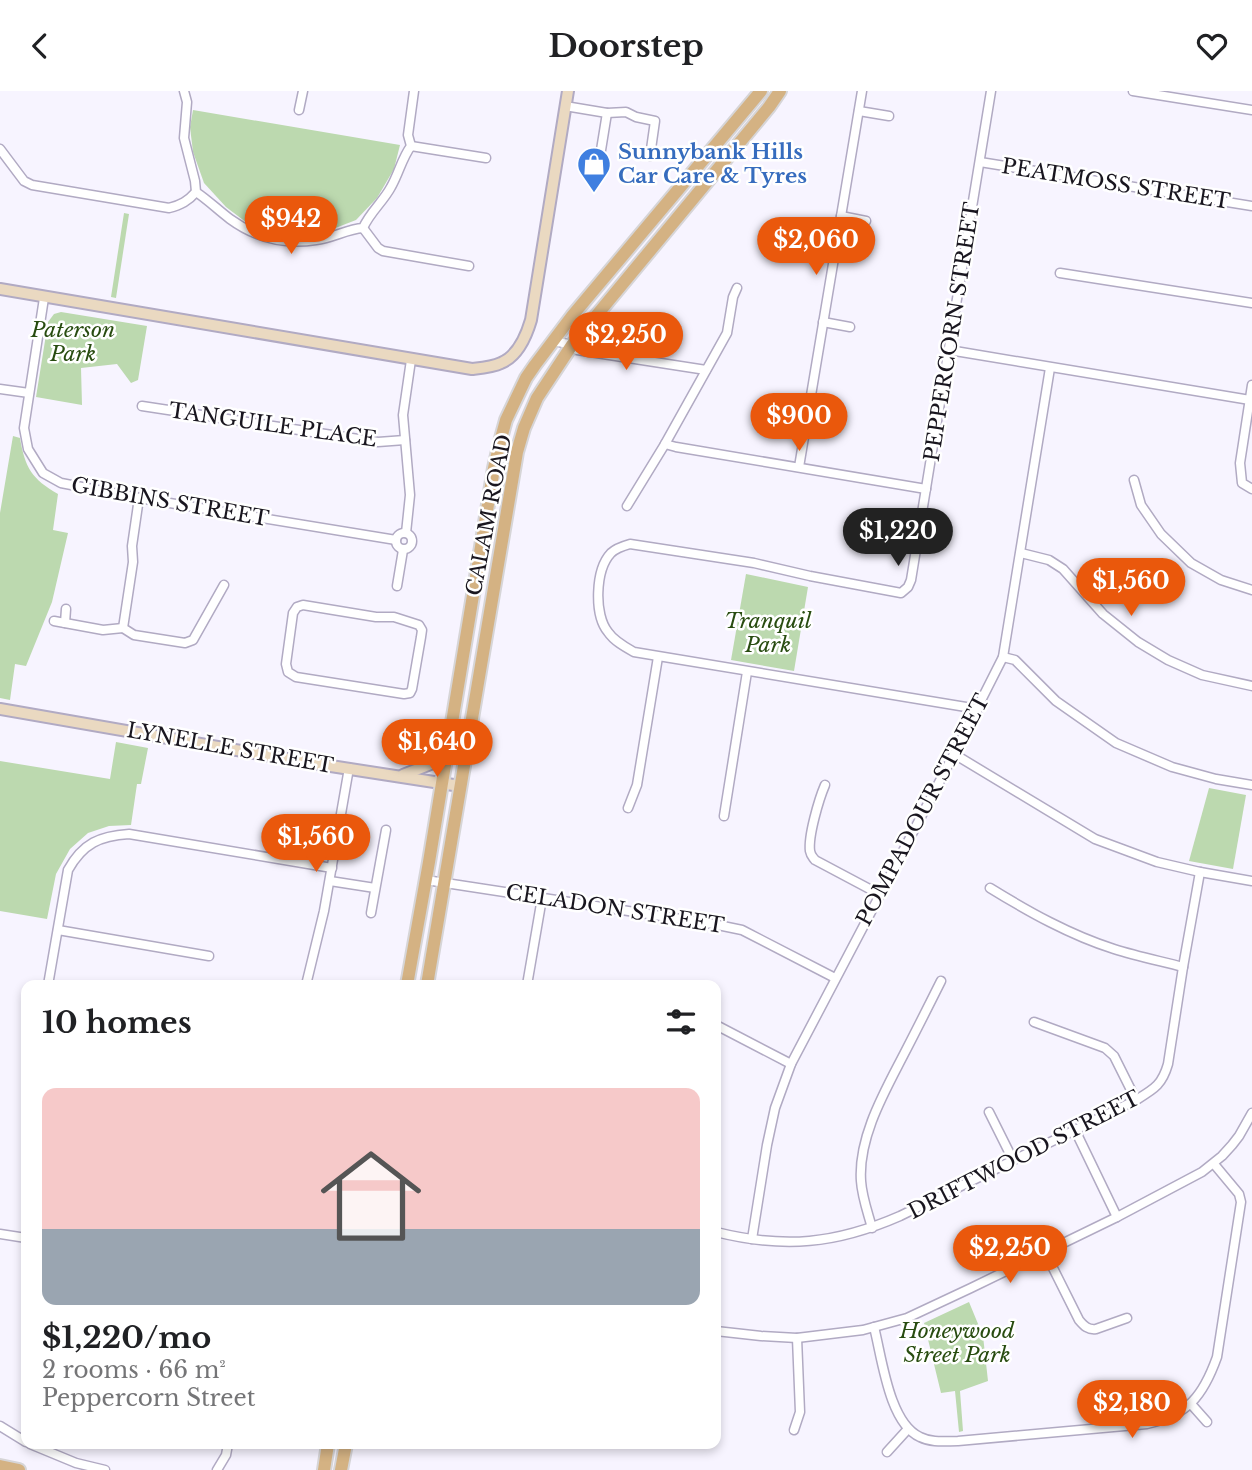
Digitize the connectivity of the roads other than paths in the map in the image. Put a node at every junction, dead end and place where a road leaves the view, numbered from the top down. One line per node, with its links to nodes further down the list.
1 (183, 91): 22 (street)
2 (303, 91): 11 (street)
3 (414, 91): 16 (street)
4 (568, 91): 10 (street)
5 (761, 91): 35 (main road, CALAM ROAD)
6 (780, 91): 36 (main road, CALAM ROAD)
7 (862, 91): 13 (street)
8 (991, 91): 21 (street, PEPPERCORN STREET)
9 (1133, 91): 12 (street)
10 (565, 106): 14 (street); 38 (street)
11 (299, 110)
12 (1252, 110)
13 (859, 111): 15 (street); 24 (street)
14 (607, 113): 18 (street); 19 (street)
15 (889, 116)
16 (411, 146): 20 (street); 26 (street)
17 (0, 149): 22 (street)
18 (601, 150)
19 (650, 156)
20 (486, 158)
21 (979, 162): 23 (street, PEATMOSS STREET); 37 (street, PEPPERCORN STREET)
22 (196, 192): 26 (street)
23 (1252, 206)
24 (841, 216): 25 (street); 33 (street)
25 (866, 221)
26 (363, 228): 27 (street)
27 (468, 266)
28 (1060, 273): 32 (street)
29 (737, 288): 40 (street)
30 (0, 289): 31 (street)
31 (44, 298): 38 (street); 43 (street, GIBBINS STREET)
32 (1252, 303)
33 (823, 322): 34 (street); 48 (street)
34 (850, 327)
35 (554, 341): 36 (street); 72 (main road, CALAM ROAD)
36 (572, 345): 40 (street); 79 (main road, CALAM ROAD)
37 (949, 350): 39 (street); 50 (street, PEPPERCORN STREET)
38 (411, 360): 46 (street)
39 (1050, 368): 44 (street); 57 (street, POMPADOUR STREET)
40 (706, 370): 47 (street)
41 (1252, 385): 44 (street)
42 (0, 389): 43 (street)
43 (29, 393): 52 (street, GIBBINS STREET)
44 (1250, 400): 51 (street)
45 (142, 406): 46 (street, TANGUILE PLACE)
46 (405, 440): 54 (street)
47 (665, 444): 48 (street); 53 (street)
48 (799, 467): 50 (street)
49 (1135, 480): 60 (street)
50 (926, 489): 66 (street, PEPPERCORN STREET)
51 (1252, 489)
52 (139, 498): 55 (street, GIBBINS STREET); 65 (street)
53 (627, 506)
54 (406, 533): 55 (street); 56 (street)
55 (396, 540): 56 (street)
56 (403, 550): 59 (street)
57 (1021, 553): 67 (street, POMPADOUR STREET); 69 (street)
58 (224, 585): 65 (street)
59 (397, 586)
60 (1252, 590)
61 (66, 609): 64 (street)
62 (394, 617): 62 (street)
63 (54, 621): 64 (street)
64 (65, 623): 65 (street)
65 (123, 628)
66 (658, 657): 68 (street); 80 (street)
67 (1003, 657): 71 (street, POMPADOUR STREET); 78 (street)
68 (747, 672): 71 (street); 81 (street)
69 (1252, 686)
70 (0, 709): 74 (street, LYNELLE STREET)
71 (978, 709): 73 (street, POMPADOUR STREET)
72 (448, 746): 75 (street); 76 (main road, CALAM ROAD)
73 (954, 754): 84 (street); 91 (street, POMPADOUR STREET)
74 (349, 768): 75 (street, LYNELLE STREET); 83 (street)
75 (400, 776): 76 (street, LYNELLE STREET)
76 (442, 783): 79 (street, LYNELLE STREET); 85 (main road, CALAM ROAD)
77 (825, 785): 91 (street)
78 (1252, 785)
79 (460, 786): 88 (main road, CALAM ROAD)
80 (628, 808)
81 (724, 816)
82 (386, 830): 89 (street)
83 (332, 867): 86 (street); 94 (street)
84 (1200, 872): 87 (street); 96 (street, DRIFTWOOD STREET)
85 (426, 880): 88 (street, CELADON STREET); 100 (main road, CALAM ROAD)
86 (330, 881): 89 (street); 99 (street)
87 (1252, 881)
88 (445, 883): 92 (street, CELADON STREET); 101 (main road, CALAM ROAD)
89 (375, 888): 93 (street)
90 (990, 888): 96 (street)
91 (879, 894): 97 (street, POMPADOUR STREET)
92 (542, 898): 97 (street, CELADON STREET); 102 (street)
93 (371, 913)
94 (58, 930): 95 (street); 98 (street)
95 (209, 956)
96 (1183, 967): 107 (street, DRIFTWOOD STREET)
97 (835, 978): 106 (street, POMPADOUR STREET)
98 (49, 980)
99 (307, 980)
100 (408, 980)
101 (428, 980)
102 (528, 980)
103 (941, 981): 114 (street)
104 (1034, 1022): 107 (street)
105 (721, 1028): 106 (street)
106 (791, 1063): 118 (street, POMPADOUR STREET)
107 (1136, 1100): 110 (street, DRIFTWOOD STREET)
108 (989, 1112): 111 (street)
109 (1252, 1113): 112 (street)
110 (1075, 1130): 111 (street, DRIFTWOOD STREET); 113 (street)
111 (1013, 1160): 114 (street, DRIFTWOOD STREET)
112 (1214, 1164): 113 (street); 124 (street)
113 (1117, 1217): 119 (street)
114 (873, 1228): 118 (street, DRIFTWOOD STREET)
115 (721, 1233): 118 (street, DRIFTWOOD STREET)
116 (0, 1234): 117 (street)
117 (21, 1237)
118 (752, 1239)
119 (1045, 1252): 120 (street); 121 (street)
120 (1127, 1318)
121 (874, 1327): 123 (street); 128 (street)
122 (721, 1332): 123 (street)
123 (797, 1338): 127 (street)
124 (1191, 1404): 125 (street); 128 (street)
125 (1207, 1422)
126 (0, 1426): 129 (street)
127 (794, 1430)
128 (907, 1430): 134 (street)
129 (21, 1439)
130 (42, 1449): 138 (street)
131 (227, 1449): 139 (street)
132 (327, 1449): 136 (main road)
133 (345, 1449): 140 (main road)
134 (887, 1452)
135 (0, 1466): 137 (main road)
136 (323, 1468)
137 (19, 1470)
138 (105, 1470)
139 (217, 1470)
140 (341, 1470)

